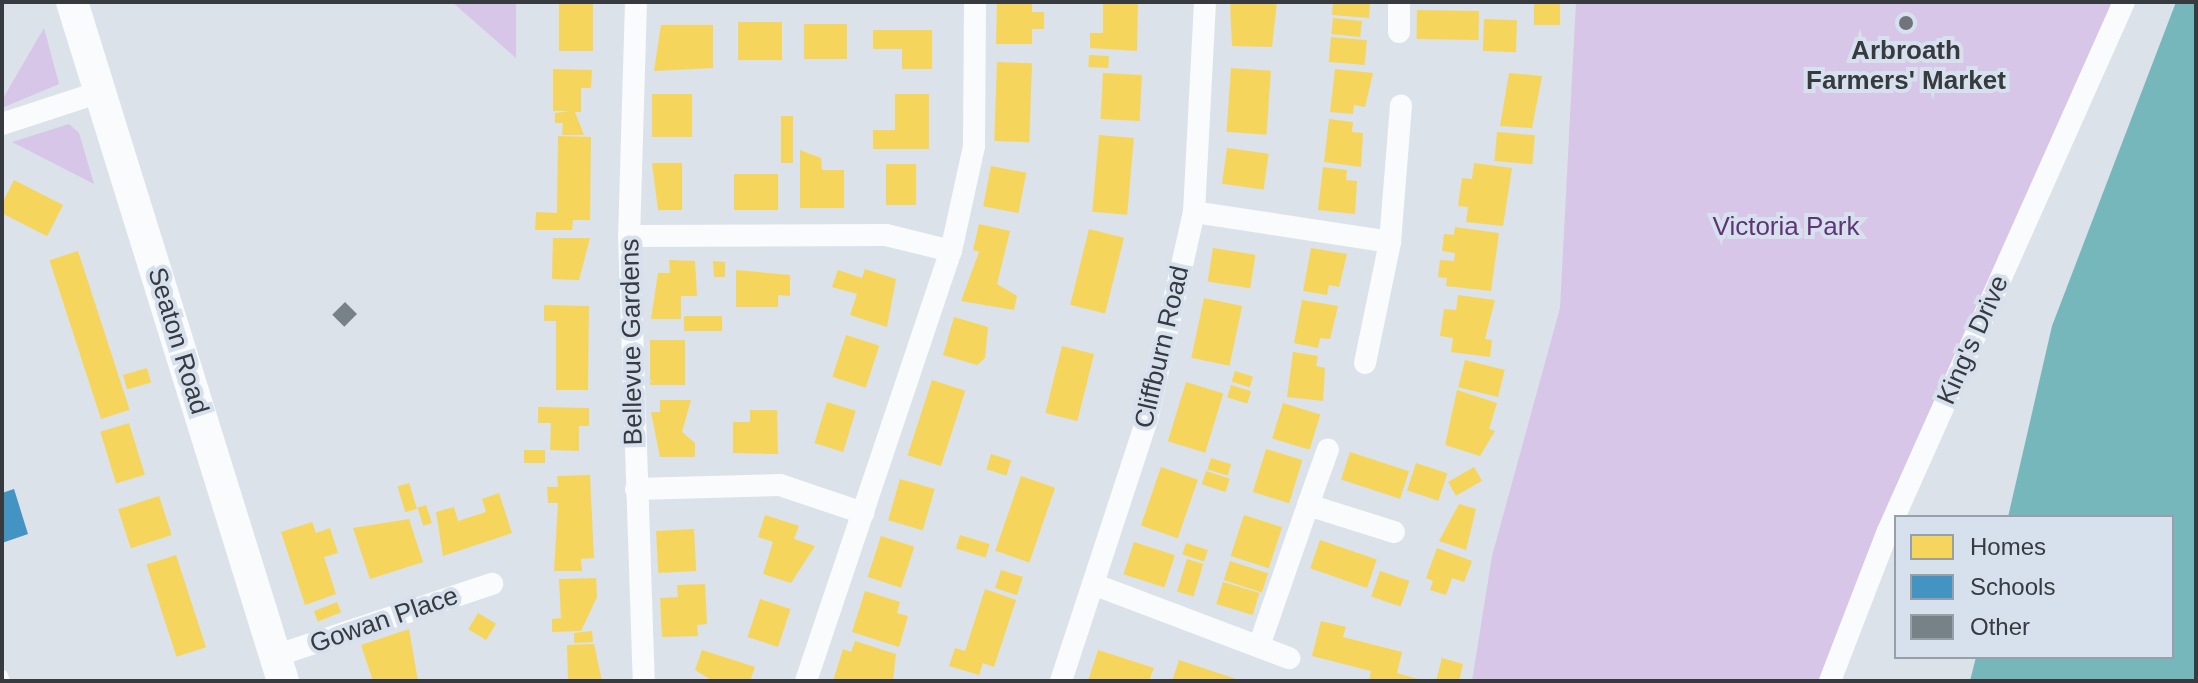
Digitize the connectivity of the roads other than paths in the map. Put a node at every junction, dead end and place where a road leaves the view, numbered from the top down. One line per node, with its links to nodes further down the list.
1 (72, 2): 8 (street, Seaton Road)
2 (636, 2): 12 (street, Bellevue Gardens)
3 (975, 2): 14 (street)
4 (1205, 2): 11 (street, Cliffburn Road)
5 (1399, 2): 7 (street)
6 (2124, 2): 20 (street, King's Drive)
7 (1399, 32)
8 (100, 92): 10 (street); 27 (street, Seaton Road)
9 (1401, 105): 13 (street)
10 (2, 124)
11 (1194, 212): 13 (street); 24 (street, Cliffburn Road)
12 (629, 236): 14 (street); 17 (street, Bellevue Gardens)
13 (1390, 242): 15 (street)
14 (951, 251): 19 (street)
15 (1365, 363)
16 (1328, 449): 18 (street)
17 (636, 489): 19 (street); 28 (street, Bellevue Gardens)
18 (1308, 505): 22 (street); 25 (street)
19 (863, 513): 29 (street)
20 (1895, 515)
21 (1894, 516): 31 (street, King's Drive)
22 (1394, 532)
23 (492, 584): 27 (street, Gowan Place)
24 (1093, 584): 25 (street); 30 (street, Cliffburn Road)
25 (1259, 646): 26 (street)
26 (1289, 658)
27 (279, 669)
28 (644, 681)
29 (806, 681)
30 (1061, 681)
31 (1830, 681)

